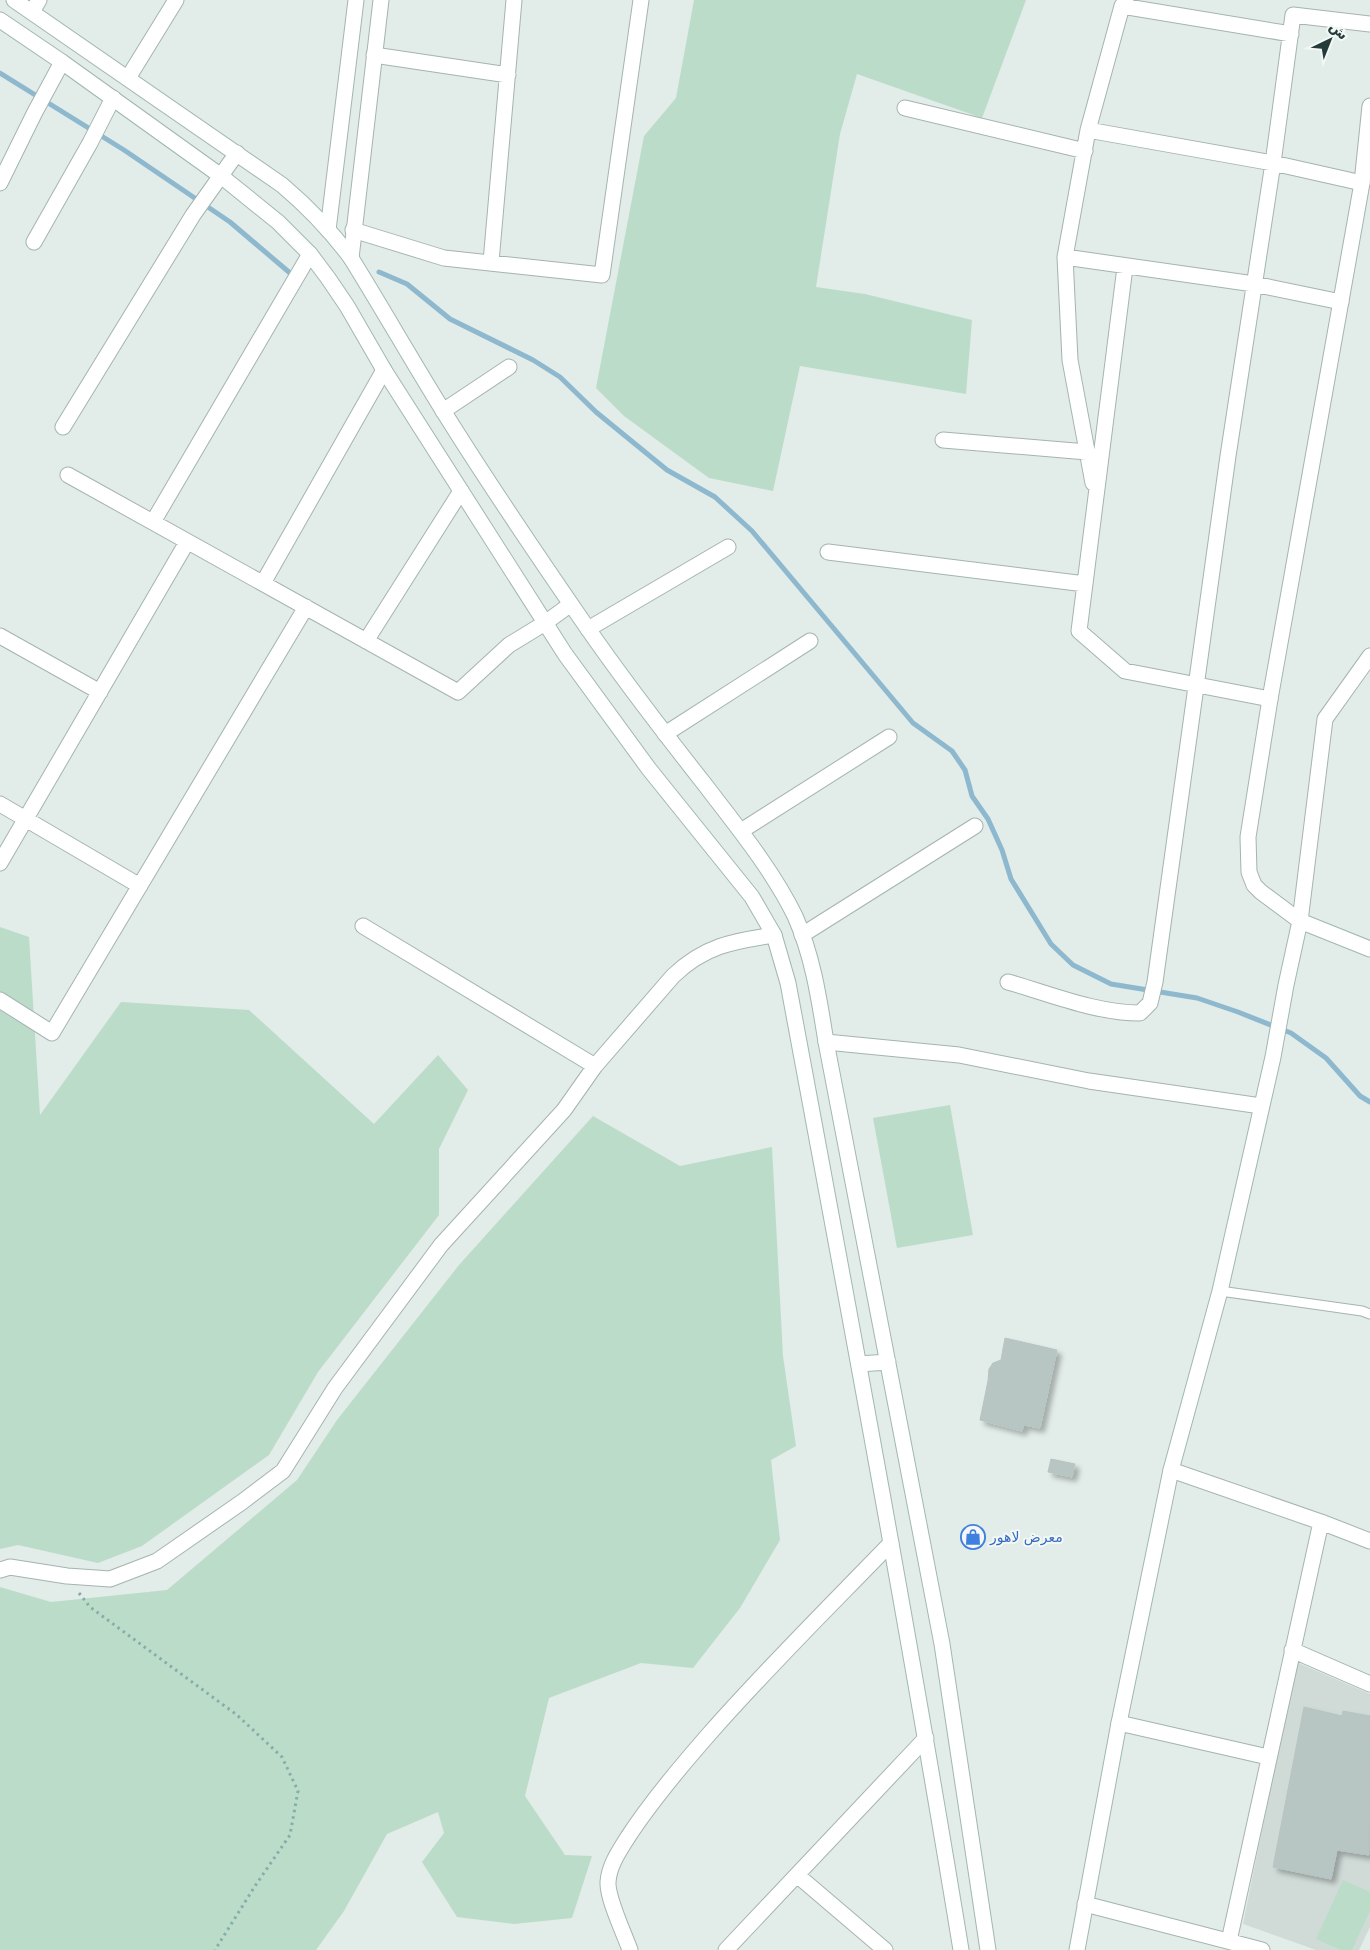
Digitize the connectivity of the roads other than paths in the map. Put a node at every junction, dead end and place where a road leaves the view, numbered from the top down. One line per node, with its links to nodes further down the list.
1 (14, 0): 8 (street)
2 (176, 0): 17 (street)
3 (356, 0): 9 (street)
4 (381, 0): 10 (street)
5 (514, 0): 16 (street)
6 (640, 0): 34 (street)
7 (1124, 3): 13 (street); 21 (street)
8 (35, 6): 17 (street)
9 (355, 15): 10 (street); 28 (street)
10 (378, 18): 14 (street)
11 (0, 20): 15 (street)
12 (1370, 24): 13 (street)
13 (1291, 34): 24 (street)
14 (374, 55): 16 (street); 29 (street)
15 (62, 62): 18 (street); 26 (street)
16 (508, 75): 34 (street)
17 (128, 78): 23 (street)
18 (113, 98): 25 (street); 30 (street)
19 (1370, 106): 27 (street)
20 (905, 108): 22 (street)
21 (1088, 130): 22 (street); 24 (street)
22 (1085, 151): 32 (street)
23 (237, 153): 25 (street); 28 (street)
24 (1273, 163): 27 (street); 36 (street)
25 (221, 176): 31 (street); 41 (street)
26 (0, 184)
27 (1362, 184): 37 (street)
28 (328, 230): 33 (street)
29 (353, 230): 33 (street); 34 (street)
30 (34, 242)
31 (310, 254): 39 (street); 47 (street)
32 (1065, 257): 35 (street); 43 (street)
33 (351, 258): 40 (street)
34 (491, 262)
35 (1126, 267): 36 (street); 46 (street)
36 (1254, 284): 37 (street); 61 (street)
37 (1341, 302): 63 (street)
38 (509, 366): 40 (street)
39 (384, 370): 45 (street); 51 (street)
40 (443, 411): 53 (street)
41 (63, 427)
42 (943, 440): 43 (street)
43 (1087, 452): 46 (street)
44 (68, 475): 47 (street)
45 (461, 491): 55 (street); 58 (street)
46 (1095, 497): 52 (street)
47 (153, 522): 48 (street)
48 (187, 542): 51 (street); 62 (street)
49 (728, 547): 56 (street)
50 (828, 552): 52 (street)
51 (263, 584): 54 (street)
52 (1085, 584): 61 (street)
53 (571, 604): 55 (street); 56 (street)
54 (306, 607): 58 (street); 71 (street)
55 (545, 623): 58 (street); 75 (street)
56 (588, 629): 64 (street)
57 (0, 636): 62 (street)
58 (366, 641)
59 (810, 641): 64 (street)
60 (1370, 656): 72 (street)
61 (1196, 685): 63 (street); 77 (street)
62 (100, 692): 67 (street)
63 (1270, 699): 72 (street)
64 (665, 734): 69 (street)
65 (889, 737): 69 (street)
66 (0, 804): 67 (street)
67 (26, 819): 70 (street); 71 (street)
68 (975, 826): 74 (street)
69 (740, 831): 74 (street)
70 (0, 863)
71 (140, 886): 78 (street)
72 (1300, 921): 76 (street); 81 (street)
73 (362, 926): 80 (street)
74 (802, 934): 79 (street)
75 (774, 935): 80 (street); 85 (street)
76 (1370, 949)
77 (1008, 982)
78 (0, 1000)
79 (826, 1042): 81 (street); 84 (street)
80 (595, 1066): 90 (street)
81 (1261, 1106): 82 (street)
82 (1220, 1291): 83 (lane); 86 (street)
83 (1370, 1314)
84 (888, 1362): 85 (street); 103 (street)
85 (859, 1364): 89 (street)
86 (1170, 1470): 87 (street); 93 (street)
87 (1321, 1522): 88 (street); 91 (street)
88 (1370, 1542)
89 (891, 1543): 94 (street); 99 (street)
90 (0, 1570)
91 (1292, 1650): 92 (street); 95 (street)
92 (1370, 1684)
93 (1119, 1723): 95 (street); 97 (street)
94 (926, 1738): 96 (street); 102 (street)
95 (1268, 1757): 98 (street)
96 (797, 1876): 100 (street); 101 (street)
97 (1085, 1904): 98 (street); 104 (street)
98 (1229, 1941): 105 (street)
99 (630, 1950)
100 (726, 1950)
101 (885, 1950)
102 (961, 1950)
103 (988, 1950)
104 (1077, 1950)
105 (1262, 1950)

